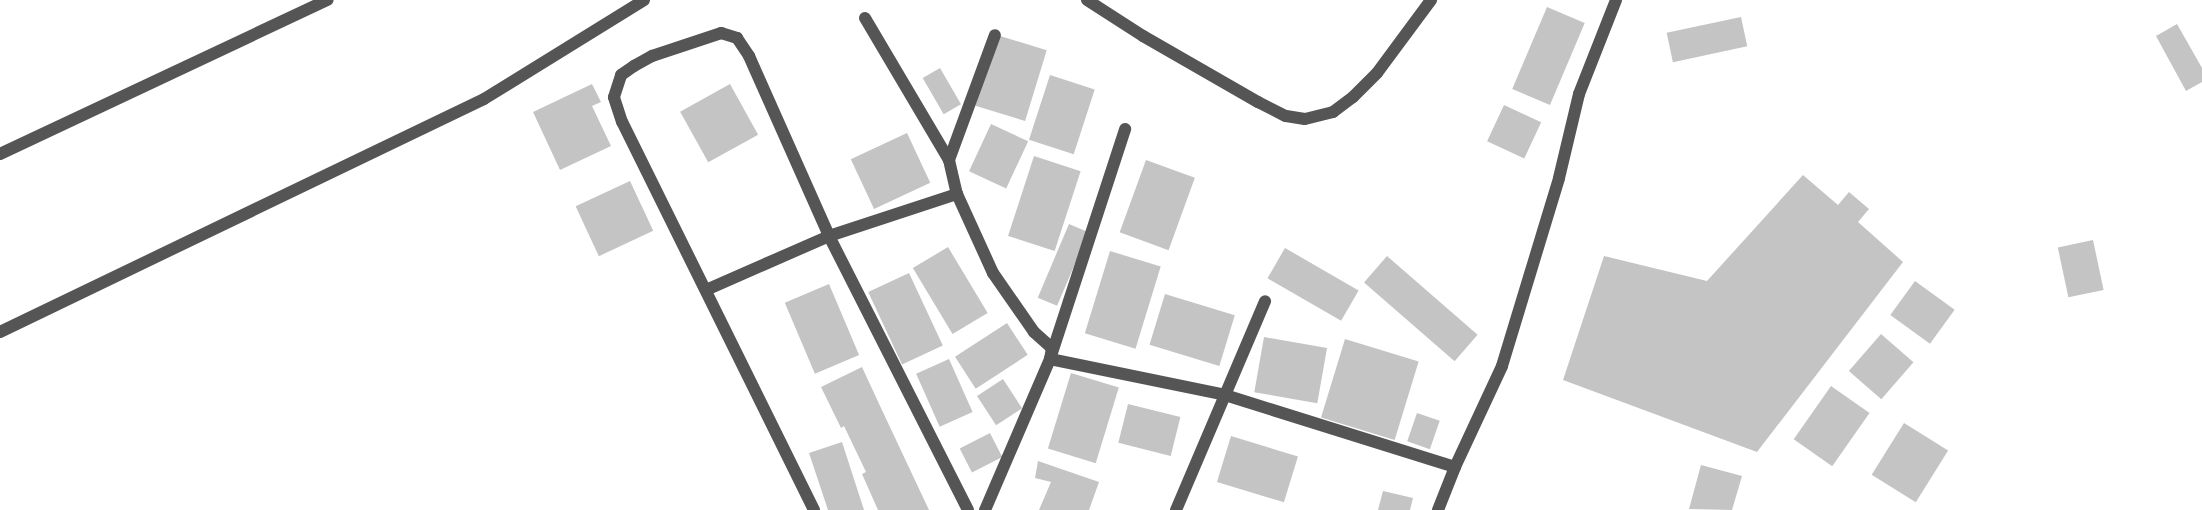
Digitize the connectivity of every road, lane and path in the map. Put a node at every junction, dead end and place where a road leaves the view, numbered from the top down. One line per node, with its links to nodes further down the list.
1 (328, 0): 9 (street)
2 (644, 0): 15 (street)
3 (1088, 0): 4 (street)
4 (1431, 0)
5 (1616, 0): 18 (street)
6 (865, 18): 10 (street)
7 (994, 35): 10 (street)
8 (1125, 129): 16 (street)
9 (0, 154)
10 (949, 160): 11 (street)
11 (957, 194): 12 (street); 16 (street)
12 (829, 236): 13 (street); 13 (street); 20 (street)
13 (706, 290): 19 (street)
14 (1265, 301): 17 (street)
15 (0, 332)
16 (1050, 359): 17 (street); 21 (street)
17 (1225, 395): 18 (street); 22 (street)
18 (1455, 467): 23 (street)
19 (814, 510)
20 (968, 510)
21 (985, 510)
22 (1176, 510)
23 (1438, 510)

